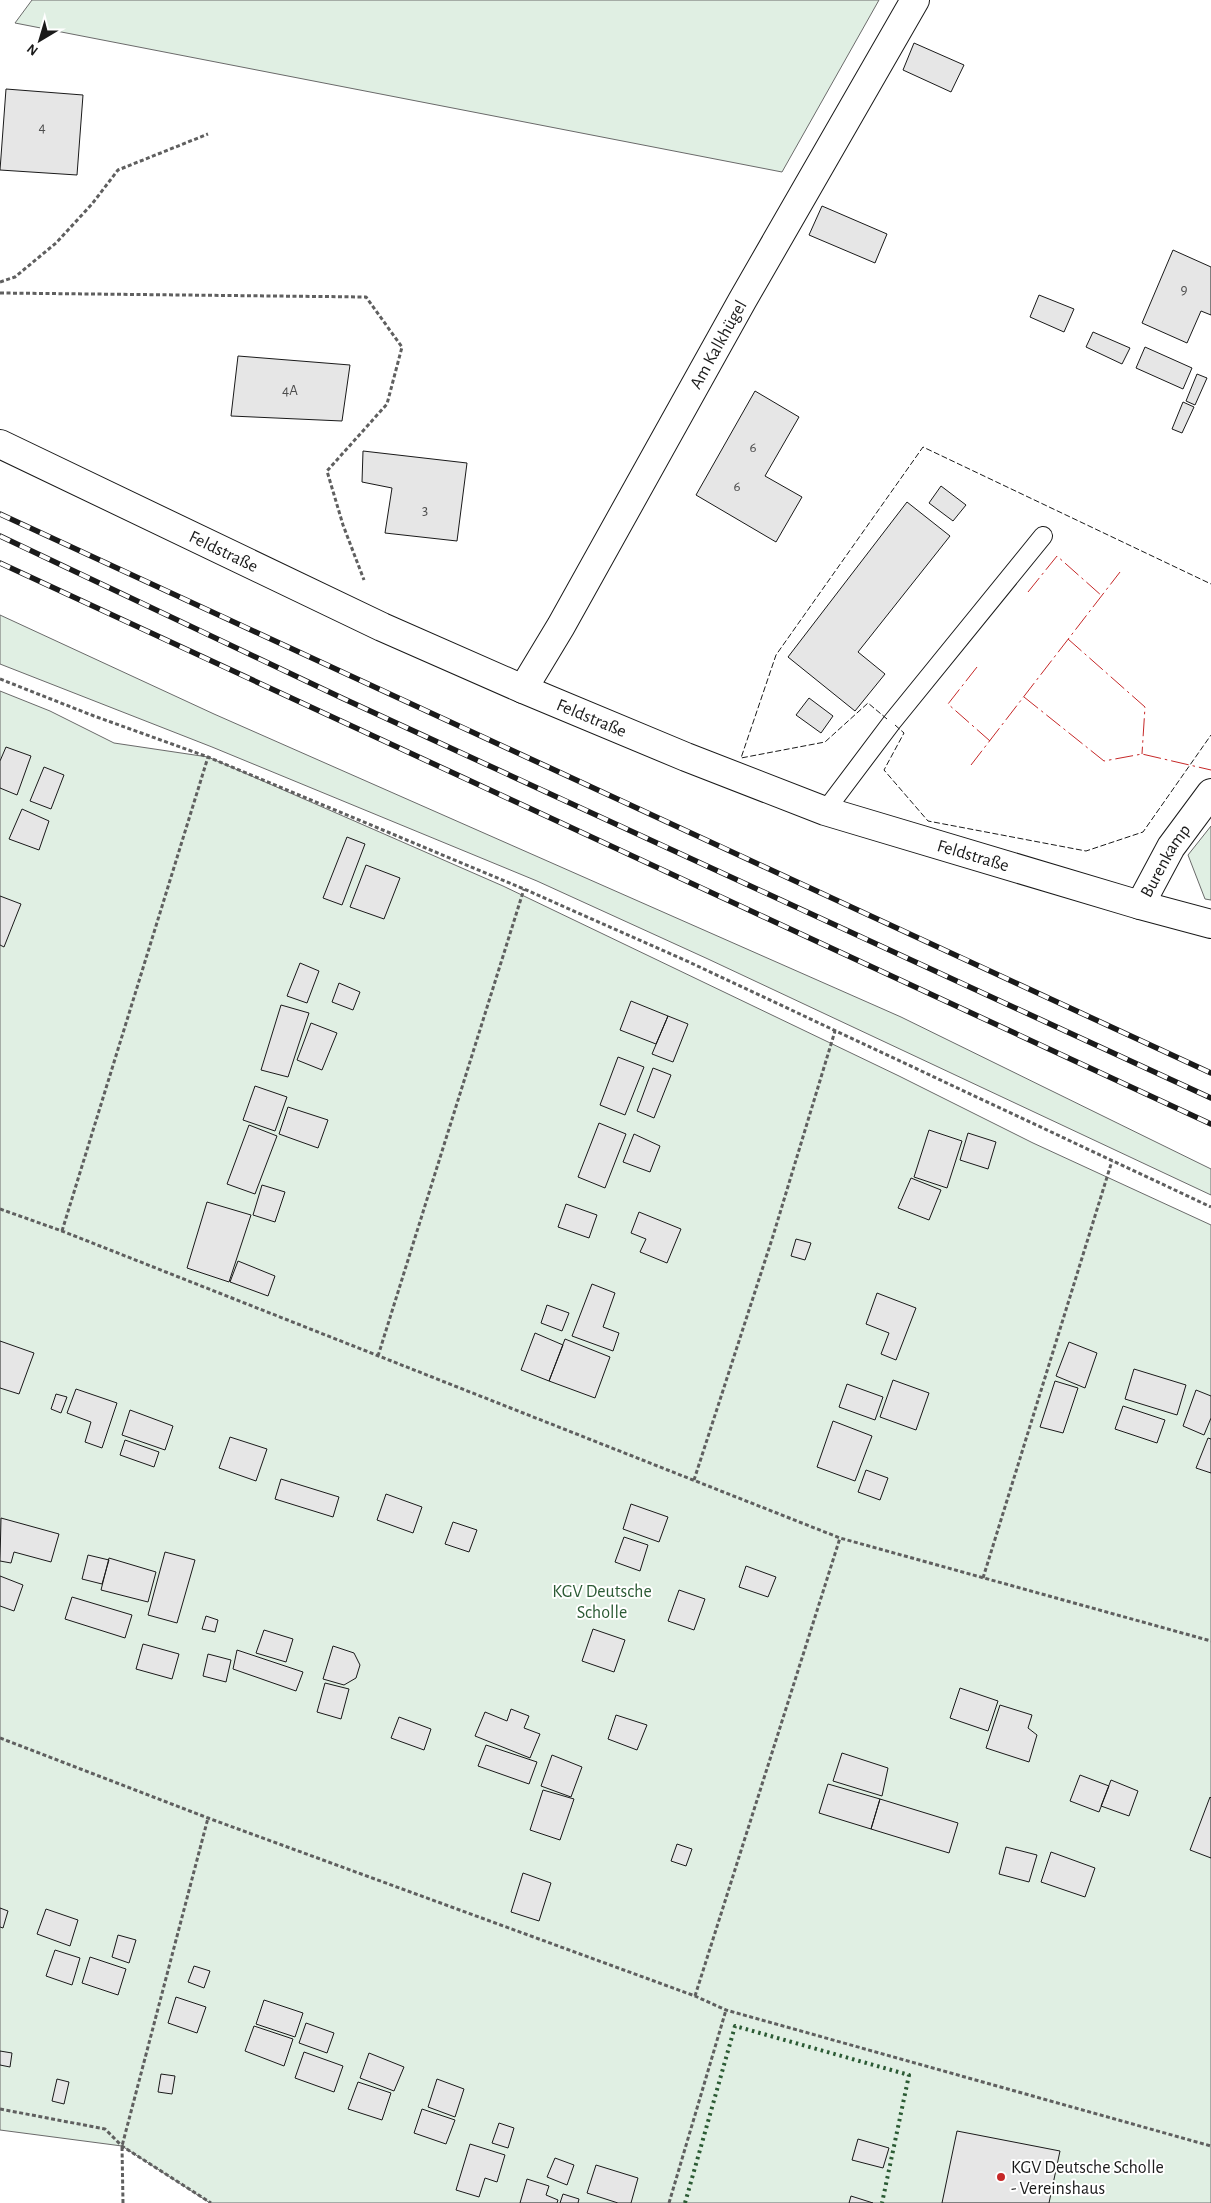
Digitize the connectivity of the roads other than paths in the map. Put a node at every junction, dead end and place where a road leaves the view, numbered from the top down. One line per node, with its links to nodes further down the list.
1 (915, 0): 4 (street, Am Kalkhügel)
2 (0, 444): 4 (street, Feldstraße)
3 (1043, 536): 6 (lane)
4 (523, 689): 6 (street, Feldstraße)
5 (1211, 793): 7 (street, Burenkamp)
6 (825, 811): 7 (street, Feldstraße)
7 (1140, 905): 8 (street, Feldstraße)
8 (1211, 924)

